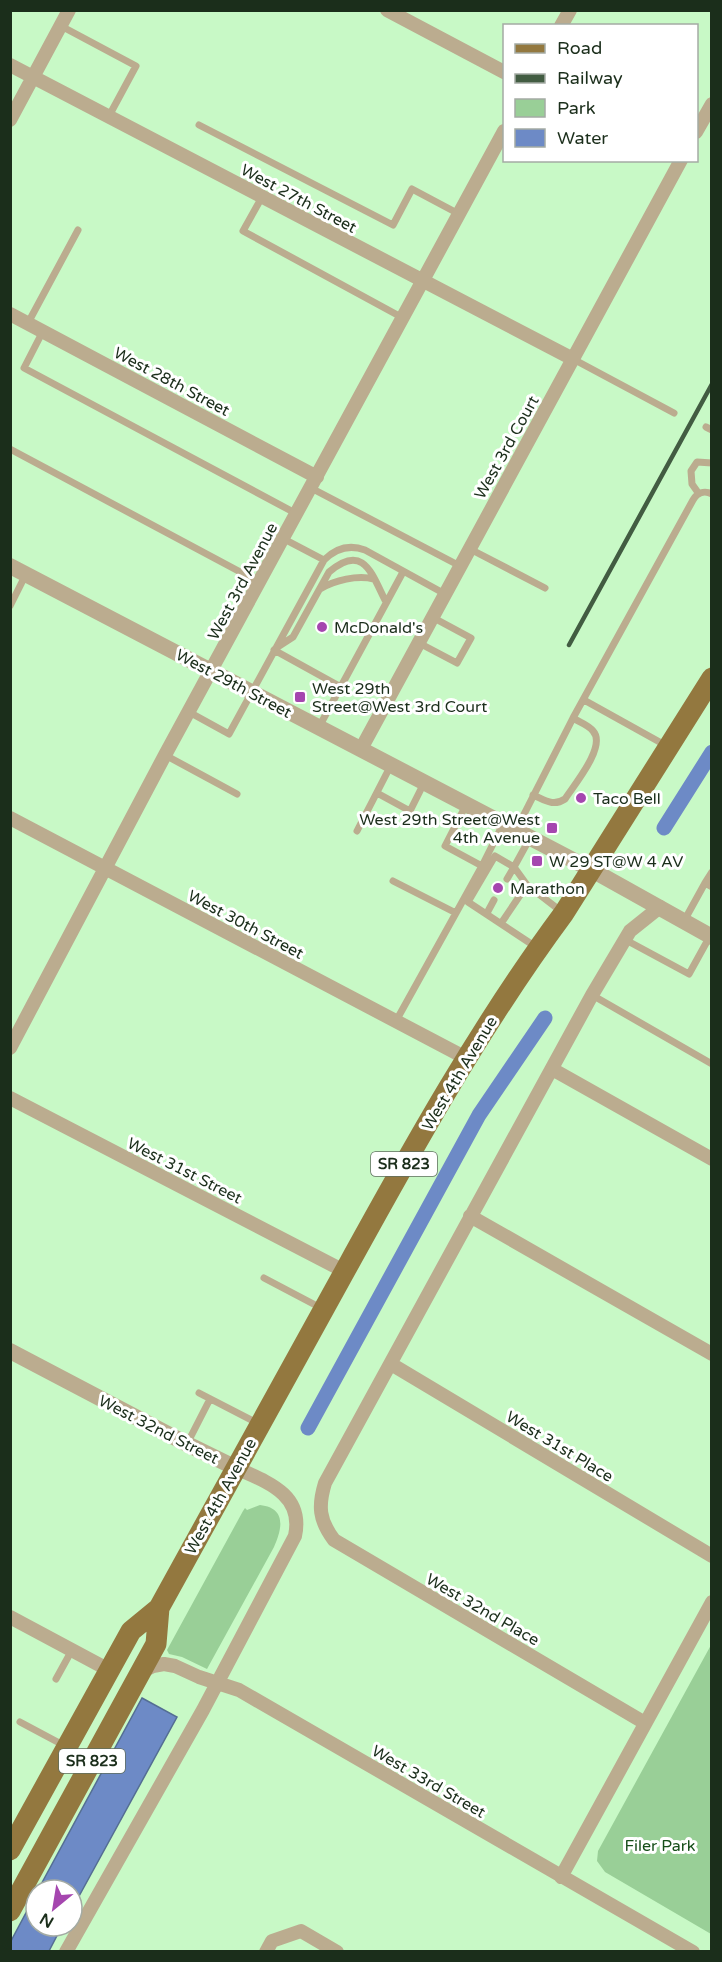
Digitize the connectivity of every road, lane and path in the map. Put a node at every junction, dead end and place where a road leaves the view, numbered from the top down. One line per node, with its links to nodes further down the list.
1 (69, 10): 5 (street)
2 (387, 10): 7 (street)
3 (570, 10): 4 (street)
4 (562, 24)
5 (61, 26): 8 (street); 10 (lane)
6 (10, 65): 8 (street, West 27th Street)
7 (503, 71)
8 (33, 77): 10 (street, West 27th Street); 11 (street)
9 (711, 104): 13 (street)
10 (109, 117): 16 (street, West 27th Street)
11 (10, 120)
12 (199, 125): 17 (lane)
13 (698, 128)
14 (503, 133): 17 (street, West 3rd Avenue)
15 (680, 162): 24 (street, West 3rd Court)
16 (262, 197): 19 (street, West 27th Street); 21 (lane)
17 (459, 214): 19 (street, West 3rd Avenue)
18 (78, 230): 22 (lane)
19 (423, 281): 21 (street, West 3rd Avenue); 24 (street, West 27th Street)
20 (10, 314): 22 (street, West 28th Street)
21 (403, 318): 28 (street, West 3rd Avenue)
22 (28, 324): 23 (street, West 28th Street)
23 (43, 331): 28 (street, West 28th Street); 31 (lane)
24 (573, 359): 25 (lane); 33 (street, West 3rd Court)
25 (674, 414)
26 (10, 449): 40 (lane)
27 (711, 463): 29 (lane)
28 (314, 482): 31 (street, West 3rd Avenue); 36 (lane)
29 (699, 494): 30 (lane); 53 (lane)
30 (711, 494)
31 (297, 514): 32 (street, West 3rd Avenue)
32 (284, 538): 34 (lane); 40 (street, West 3rd Avenue)
33 (470, 549): 36 (street, West 3rd Court); 41 (lane)
34 (324, 560): 37 (lane); 48 (lane)
35 (10, 566): 38 (street, West 29th Street)
36 (460, 566): 43 (street, West 3rd Court)
37 (403, 572): 43 (lane); 44 (lane)
38 (26, 574): 45 (lane); 49 (street, West 29th Street)
39 (374, 579): 42 (lane); 42 (lane); 44 (lane)
40 (260, 582): 49 (street, West 3rd Avenue)
41 (545, 588)
42 (318, 591): 48 (lane)
43 (445, 594): 46 (street, West 3rd Court)
44 (386, 602): 51 (lane)
45 (10, 606)
46 (432, 617): 47 (street, West 3rd Court); 47 (lane)
47 (419, 643): 58 (street, West 3rd Court)
48 (274, 650): 51 (lane); 52 (lane)
49 (212, 671): 52 (street, West 29th Street); 54 (street, West 3rd Avenue)
50 (711, 678): 57 (main road, West 4th Avenue / SR 823)
51 (341, 687): 56 (lane)
52 (251, 691): 54 (lane); 56 (street, West 29th Street)
53 (584, 700): 55 (lane); 57 (lane)
54 (189, 712): 59 (street, West 3rd Avenue)
55 (573, 718): 64 (lane); 64 (lane)
56 (319, 727): 58 (street, West 29th Street)
57 (669, 747): 72 (main road, West 4th Avenue / SR 823)
58 (361, 749): 60 (street, West 29th Street)
59 (165, 755): 63 (lane); 71 (street, West 3rd Avenue)
60 (391, 765): 61 (street, West 29th Street); 62 (lane)
61 (424, 782): 62 (lane); 65 (street, West 29th Street)
62 (377, 793): 67 (lane)
63 (237, 794)
64 (533, 795): 68 (lane)
65 (466, 805): 68 (street, West 29th Street); 69 (lane)
66 (10, 818): 71 (street, West 30th Street)
67 (357, 831)
68 (516, 831): 69 (lane); 70 (lane); 72 (street, West 29th Street)
69 (482, 866): 80 (lane)
70 (514, 867): 74 (lane); 76 (lane); 81 (lane)
71 (105, 868): 89 (street, West 30th Street); 90 (street, West 3rd Avenue)
72 (592, 870): 79 (street, West 29th Street); 82 (main road, West 4th Avenue / SR 823)
73 (711, 872): 77 (lane)
74 (507, 879)
75 (393, 881): 80 (lane)
76 (527, 885): 82 (lane); 84 (lane)
77 (708, 885): 83 (lane)
78 (494, 900): 81 (lane)
79 (660, 907): 83 (street, West 29th Street); 86 (street)
80 (456, 913): 89 (lane)
81 (487, 913): 84 (lane)
82 (564, 913): 87 (main road, West 4th Avenue / SR 823)
83 (684, 921): 85 (street, West 29th Street)
84 (501, 922): 87 (lane)
85 (711, 936): 86 (lane)
86 (624, 939): 88 (street)
87 (538, 948): 91 (main road, West 4th Avenue / SR 823)
88 (592, 995): 92 (lane); 93 (street)
89 (396, 1021): 91 (street, West 30th Street)
90 (10, 1048)
91 (466, 1059): 97 (main road, West 4th Avenue / SR 823)
92 (711, 1064)
93 (552, 1069): 95 (street); 96 (street)
94 (10, 1098): 97 (street, West 31st Street)
95 (711, 1159)
96 (470, 1216): 101 (street); 102 (street)
97 (344, 1271): 99 (main road, West 4th Avenue / SR 823)
98 (264, 1278): 99 (lane)
99 (323, 1309): 105 (main road, West 4th Avenue / SR 823)
100 (10, 1351): 106 (street, West 32nd Street)
101 (711, 1354)
102 (391, 1364): 108 (street, West 31st Place); 118 (street, West 32nd Place)
103 (199, 1393): 104 (lane)
104 (210, 1399): 105 (lane); 106 (lane)
105 (259, 1424): 107 (main road, West 4th Avenue / SR 823)
106 (187, 1444): 107 (street, West 32nd Street)
107 (236, 1468): 110 (main road, West 4th Avenue / SR 823); 116 (street, West 32nd Street)
108 (711, 1556)
109 (711, 1602): 118 (street)
110 (159, 1608): 113 (main road, West 4th Avenue / SR 823); 114 (main road, West 4th Avenue / SR 823)
111 (10, 1617): 112 (street)
112 (72, 1650): 113 (street); 115 (lane)
113 (109, 1670): 119 (main road, West 4th Avenue / SR 823)
114 (141, 1672): 116 (street, West 33rd Street); 124 (main road, West 4th Avenue / SR 823)
115 (56, 1679)
116 (218, 1683): 121 (street, West 33rd Street); 125 (street)
117 (20, 1722): 119 (lane)
118 (645, 1723): 121 (street)
119 (67, 1748): 120 (main road, West 4th Avenue / SR 823)
120 (10, 1850)
121 (561, 1877): 128 (street, West 33rd Street)
122 (10, 1887): 123 (main road)
123 (10, 1904)
124 (10, 1911)
125 (66, 1952)
126 (266, 1952): 127 (street)
127 (338, 1952)
128 (693, 1952)

